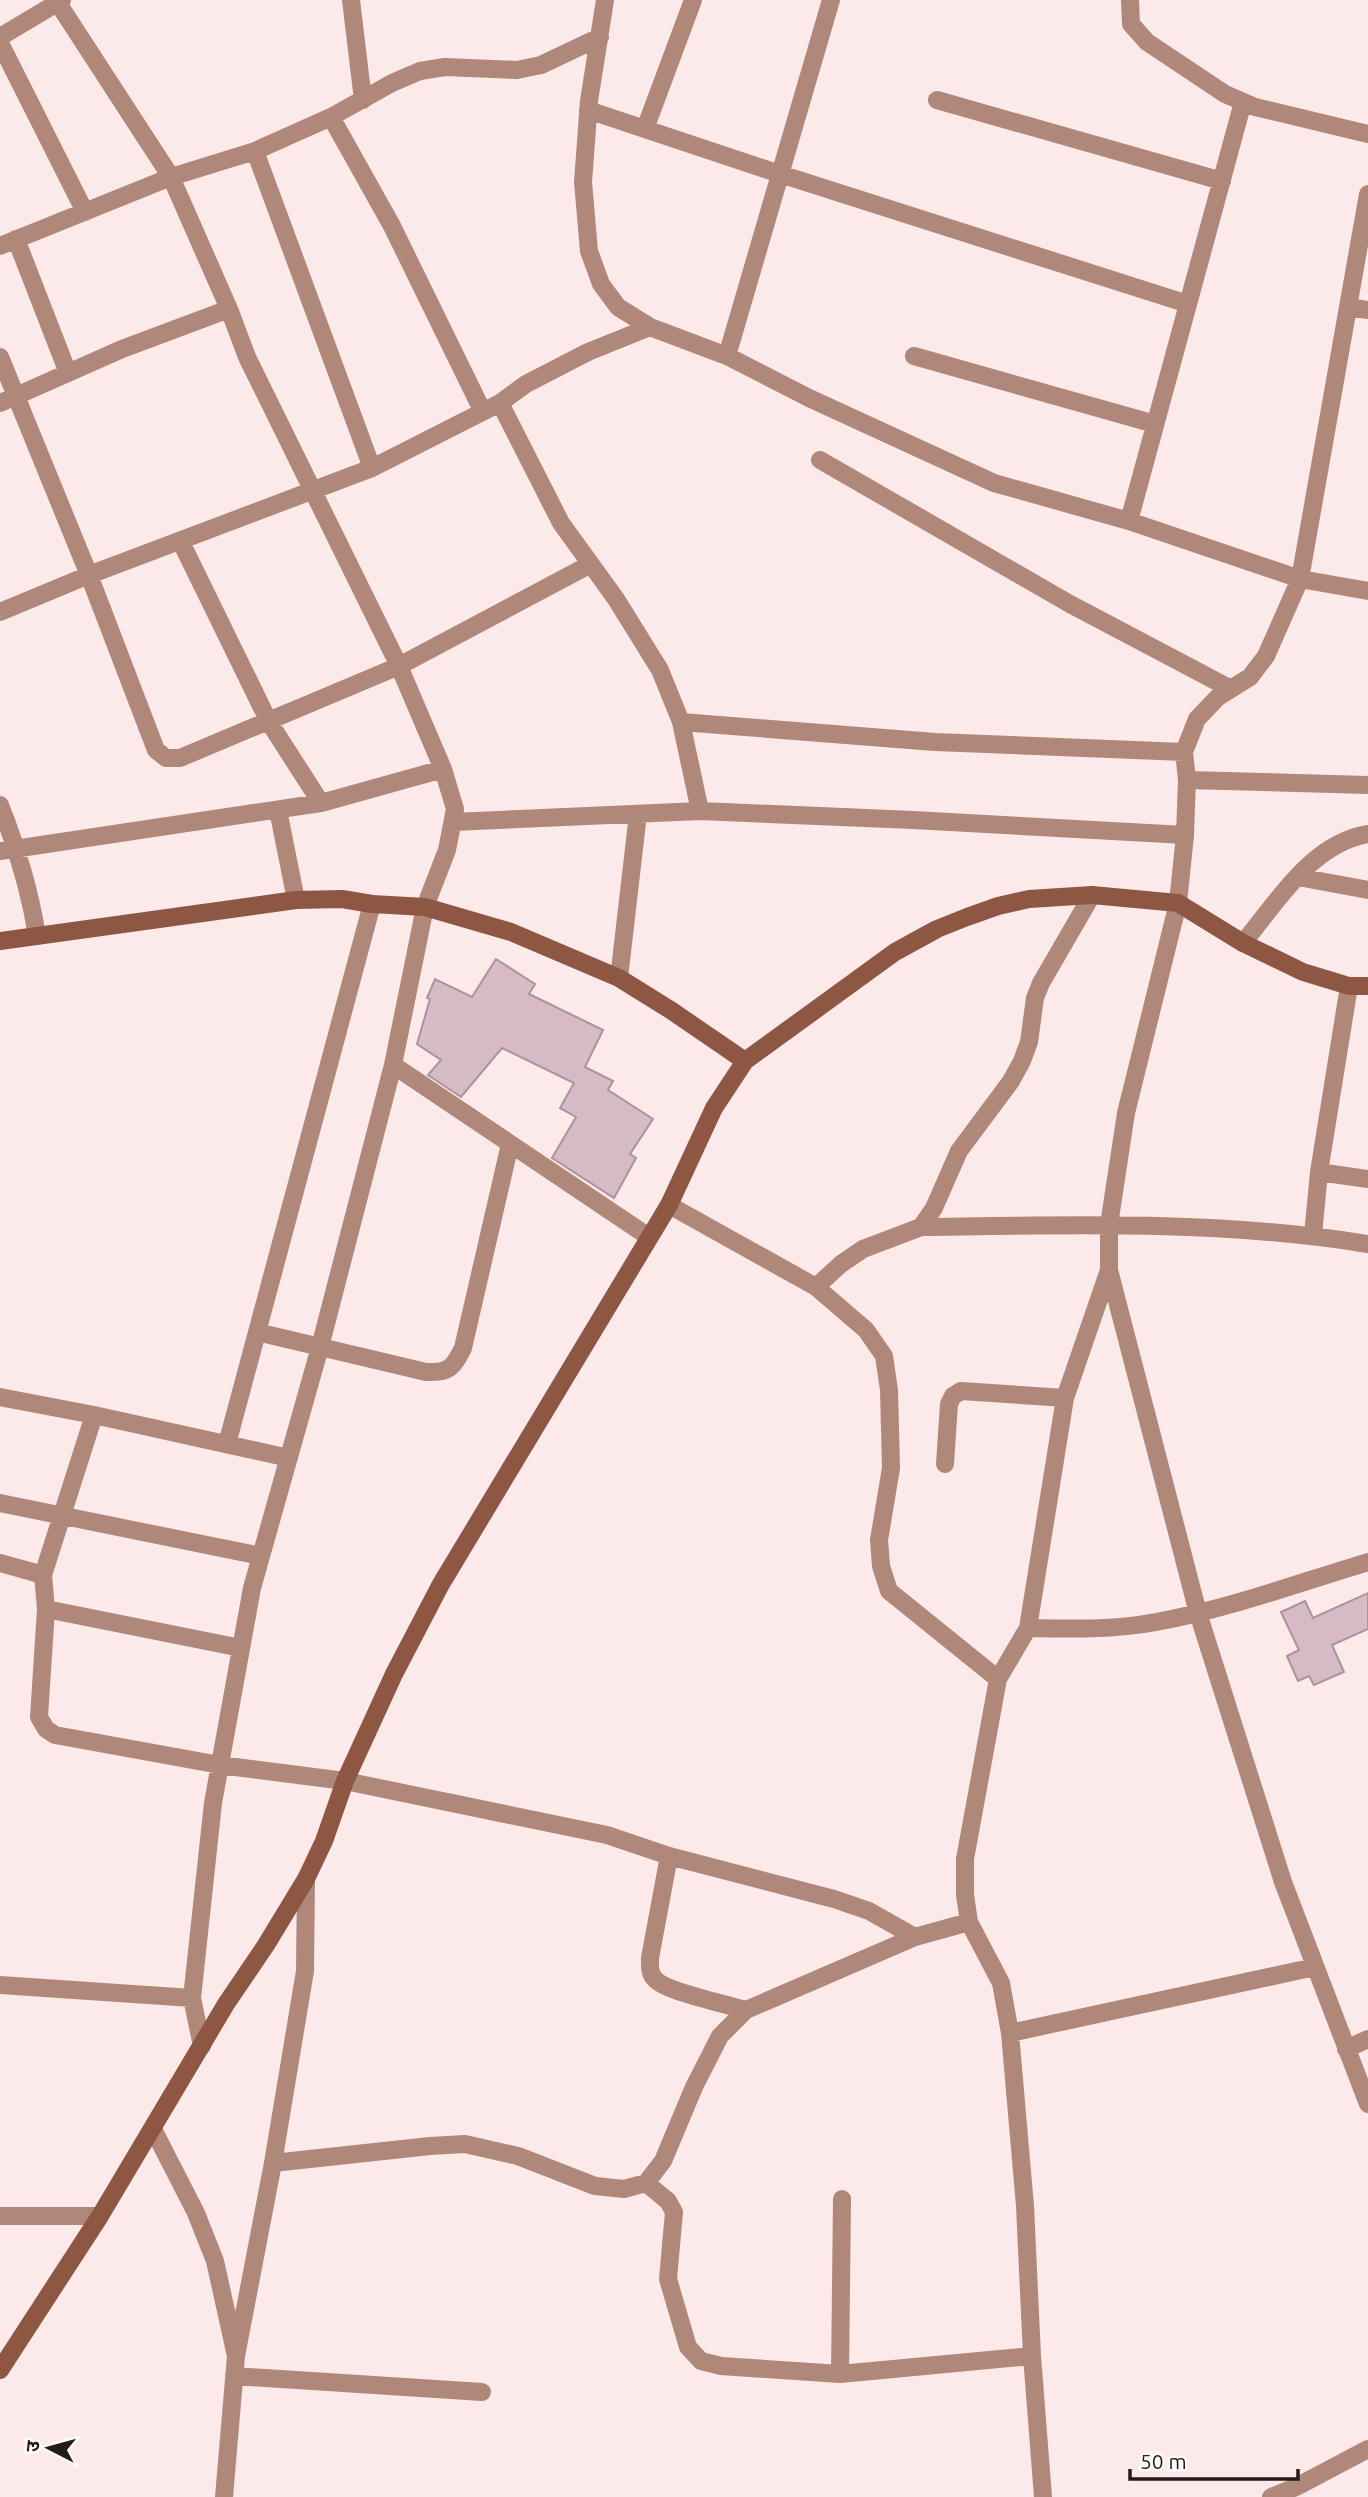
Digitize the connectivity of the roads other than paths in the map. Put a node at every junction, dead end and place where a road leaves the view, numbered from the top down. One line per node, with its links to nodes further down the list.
1 (351, 0): 10 (street)
2 (693, 0): 15 (street)
3 (831, 0): 18 (street)
4 (1129, 0): 12 (street)
5 (59, 1): 7 (street); 19 (street)
6 (607, 1): 8 (street)
7 (0, 37)
8 (600, 37): 10 (street); 13 (street)
9 (0, 43): 22 (street)
10 (363, 100): 14 (street)
11 (937, 100): 20 (street)
12 (1244, 102): 16 (street); 20 (street)
13 (588, 110): 15 (street); 28 (street)
14 (331, 117): 17 (street); 35 (street)
15 (645, 129): 18 (street)
16 (1368, 134)
17 (255, 151): 19 (street); 38 (street)
18 (780, 174): 24 (street); 29 (street)
19 (171, 177): 22 (street); 26 (street)
20 (1222, 181): 24 (street)
21 (1368, 194): 25 (street)
22 (85, 212): 23 (street)
23 (8, 243): 32 (street)
24 (1188, 304): 36 (street)
25 (1349, 307): 27 (street); 44 (street)
26 (229, 309): 32 (street); 39 (street)
27 (1368, 310)
28 (650, 327): 29 (street); 34 (street)
29 (727, 356): 40 (street)
30 (914, 356): 36 (street)
31 (0, 357): 33 (street)
32 (68, 373): 33 (street)
33 (8, 399): 43 (street)
34 (500, 403): 35 (street); 42 (street)
35 (482, 410): 38 (street)
36 (1155, 424): 40 (street)
37 (820, 460): 48 (street)
38 (372, 468): 39 (street)
39 (314, 492): 41 (street); 47 (street)
40 (1129, 521): 44 (street)
41 (181, 542): 43 (street); 49 (street)
42 (589, 565): 47 (street); 50 (street)
43 (89, 575): 46 (street); 49 (street)
44 (1300, 579): 45 (street); 48 (street)
45 (1368, 591)
46 (0, 612)
47 (399, 666): 49 (street); 52 (street)
48 (1231, 689): 51 (street)
49 (269, 722): 55 (street)
50 (681, 722): 51 (street); 58 (street)
51 (1184, 752): 53 (street)
52 (443, 769): 55 (street); 60 (street)
53 (1187, 780): 54 (street); 62 (street)
54 (1368, 785)
55 (321, 803): 57 (street)
56 (0, 805): 63 (street)
57 (278, 810): 63 (street); 67 (street)
58 (699, 811): 59 (street); 62 (street)
59 (638, 814): 60 (street); 74 (street)
60 (453, 822): 70 (street)
61 (1368, 834): 64 (street)
62 (1185, 835): 68 (street)
63 (8, 850): 71 (street)
64 (1298, 877): 65 (street); 73 (street)
65 (1368, 890)
66 (1091, 895): 68 (street); 77 (street); 84 (street)
67 (296, 900): 69 (street); 71 (street)
68 (1178, 903): 73 (street); 83 (street)
69 (372, 904): 70 (street); 90 (street)
70 (425, 907): 74 (street); 78 (street)
71 (37, 936): 72 (street)
72 (0, 941)
73 (1243, 943): 75 (street)
74 (619, 978): 77 (street)
75 (1349, 986): 76 (street); 80 (street)
76 (1368, 986)
77 (745, 1061): 82 (street)
78 (393, 1065): 79 (street); 91 (street)
79 (510, 1144): 86 (street); 91 (street)
80 (1320, 1172): 81 (street); 85 (street)
81 (1368, 1179)
82 (669, 1205): 86 (street); 89 (street)
83 (1109, 1225): 84 (street); 85 (street); 88 (street)
84 (921, 1227): 89 (street)
85 (1313, 1235): 87 (street)
86 (649, 1237): 110 (street)
87 (1368, 1244)
88 (1109, 1270): 93 (street); 105 (street)
89 (816, 1287): 108 (street)
90 (257, 1332): 91 (street); 95 (street)
91 (320, 1347): 96 (street)
92 (0, 1397): 94 (street)
93 (1065, 1398): 97 (street); 106 (street)
94 (94, 1415): 95 (street); 99 (street)
95 (227, 1444): 96 (street)
96 (289, 1458): 100 (street)
97 (945, 1464)
98 (0, 1503): 99 (street)
99 (63, 1516): 100 (street); 103 (street)
100 (261, 1556): 107 (street)
101 (1368, 1562): 105 (street)
102 (0, 1563): 103 (street)
103 (43, 1575): 104 (street)
104 (46, 1609): 107 (street); 109 (street)
105 (1198, 1613): 106 (street); 115 (street)
106 (1028, 1628): 108 (street)
107 (242, 1647): 109 (street)
108 (998, 1679): 113 (street)
109 (220, 1765): 110 (street); 117 (street)
110 (345, 1782): 111 (street); 112 (street)
111 (669, 1856): 114 (street); 118 (street)
112 (306, 1879): 121 (street); 125 (street)
113 (969, 1922): 114 (street); 119 (street)
114 (915, 1937): 118 (street)
115 (1315, 1967): 119 (street); 122 (street)
116 (0, 1985): 117 (street)
117 (191, 1998): 121 (street)
118 (746, 2010): 126 (street)
119 (1010, 2033): 131 (street)
120 (1368, 2039): 122 (street)
121 (202, 2046): 124 (street)
122 (1346, 2049): 123 (street)
123 (1368, 2104)
124 (153, 2129): 129 (street); 130 (street)
125 (274, 2163): 126 (street); 130 (street)
126 (646, 2183): 133 (street)
127 (842, 2199): 133 (street)
128 (0, 2216): 129 (street)
129 (100, 2216): 132 (street)
130 (236, 2356): 134 (street)
131 (1032, 2356): 133 (street); 138 (street)
132 (0, 2370)
133 (840, 2374)
134 (234, 2376): 135 (street); 137 (street)
135 (482, 2392)
136 (1368, 2449): 139 (street)
137 (224, 2497)
138 (1043, 2497)
139 (1271, 2497)

